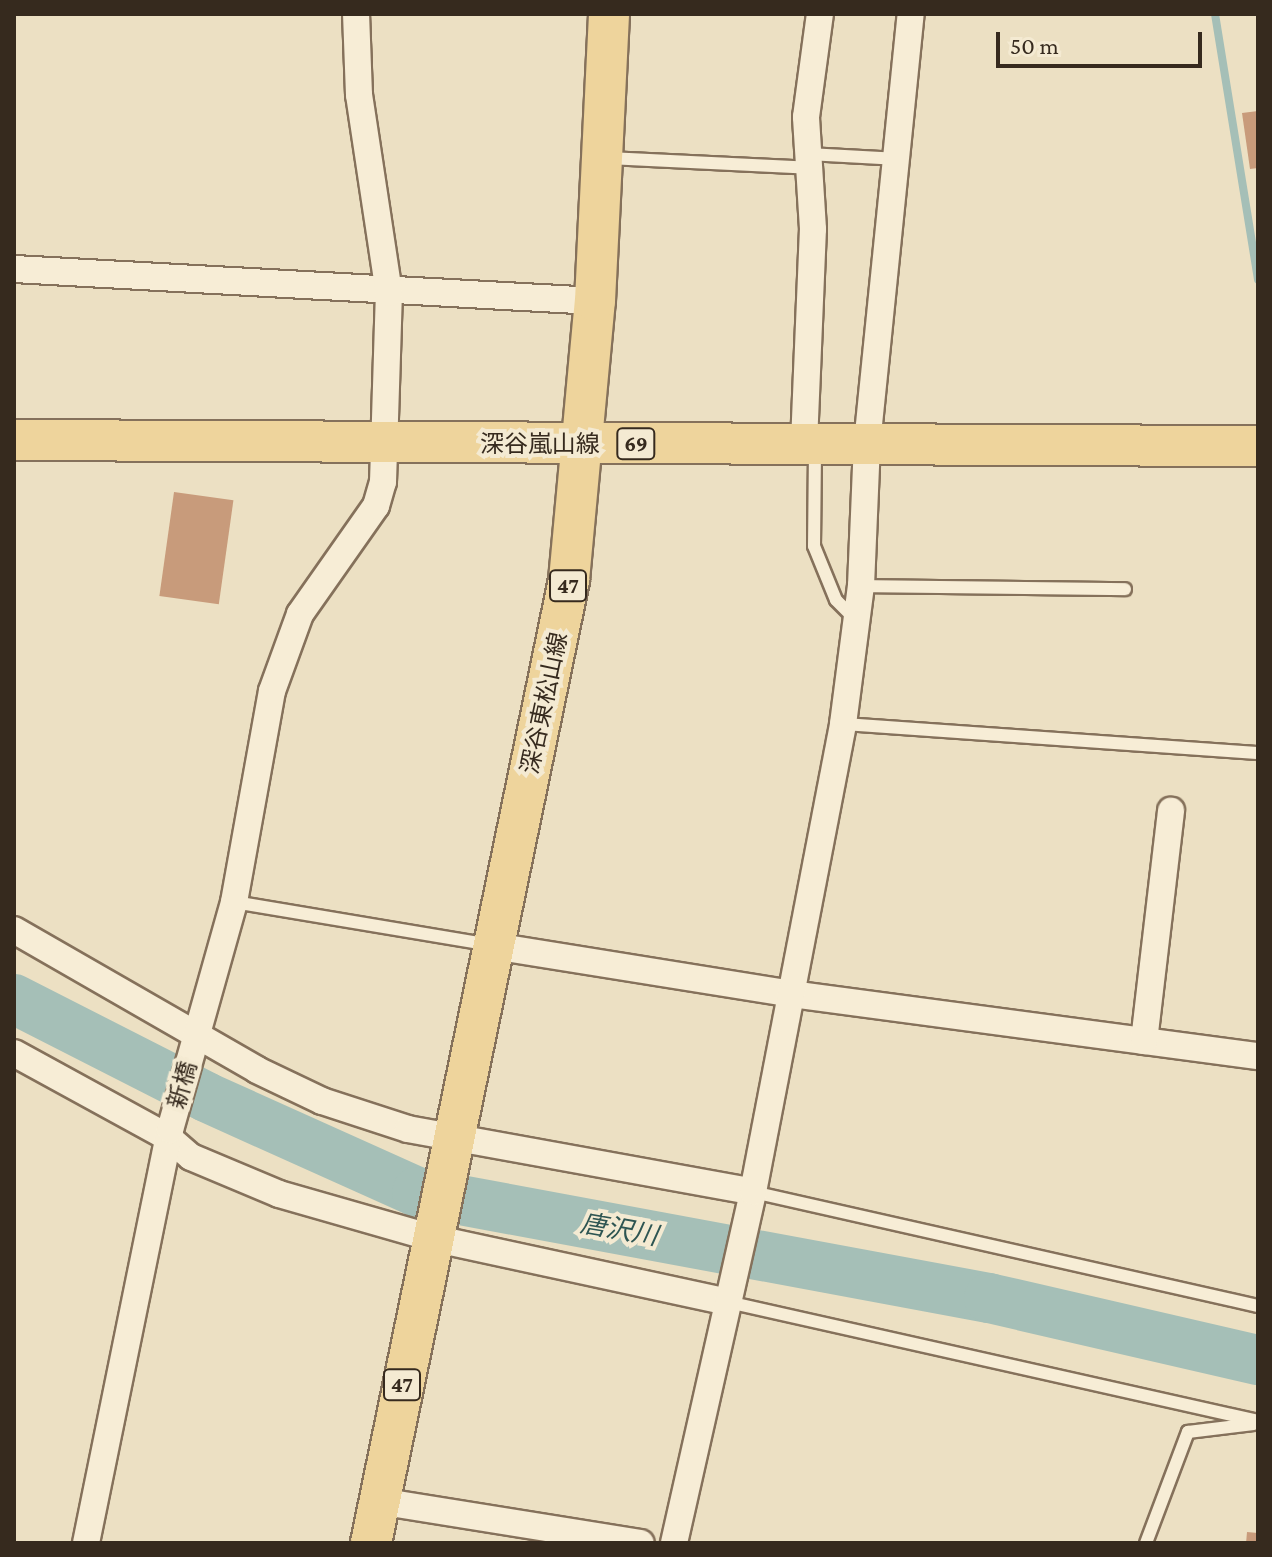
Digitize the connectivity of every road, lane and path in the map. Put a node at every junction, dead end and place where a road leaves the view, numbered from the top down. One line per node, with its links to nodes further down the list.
1 (356, 14): 9 (street, 新橋)
2 (609, 14): 5 (main road, 深谷東松山線 / 47)
3 (820, 14): 7 (street)
4 (911, 14): 6 (street)
5 (602, 157): 7 (lane); 10 (main road, 深谷東松山線 / 47)
6 (899, 159): 7 (lane); 15 (street)
7 (809, 161): 14 (street)
8 (14, 269): 9 (street)
9 (389, 293): 10 (street); 12 (street, 新橋)
10 (595, 301): 13 (main road, 深谷東松山線 / 47)
11 (14, 440): 12 (main road, 深谷嵐山線 / 69)
12 (385, 443): 13 (main road, 深谷嵐山線 / 69); 23 (street, 新橋)
13 (583, 444): 14 (main road, 深谷嵐山線 / 69); 25 (main road, 深谷東松山線 / 47)
14 (810, 444): 15 (main road, 深谷嵐山線 / 69); 19 (lane)
15 (867, 444): 16 (main road, 深谷嵐山線 / 69); 17 (street)
16 (1258, 446)
17 (861, 586): 18 (lane); 19 (street)
18 (1125, 589)
19 (857, 621): 20 (street)
20 (843, 724): 21 (lane); 26 (street)
21 (1258, 753)
22 (1171, 811): 28 (street)
23 (234, 902): 25 (lane); 27 (street, 新橋)
24 (14, 930): 27 (street)
25 (493, 946): 26 (street); 32 (main road, 深谷東松山線 / 47)
26 (792, 994): 28 (street); 33 (street)
27 (196, 1036): 31 (street, 新橋); 32 (street)
28 (1144, 1041): 30 (street)
29 (14, 1053): 31 (street)
30 (1258, 1056)
31 (169, 1134): 34 (street); 39 (street, 新橋)
32 (452, 1142): 33 (street); 34 (main road, 47)
33 (752, 1197): 35 (street); 36 (lane)
34 (433, 1232): 35 (street); 38 (main road, 47)
35 (730, 1296): 37 (lane); 42 (street)
36 (1258, 1306)
37 (1258, 1422): 43 (lane)
38 (378, 1501): 40 (main road, 47); 41 (street)
39 (86, 1543)
40 (371, 1543)
41 (641, 1543)
42 (674, 1543)
43 (1146, 1543)

